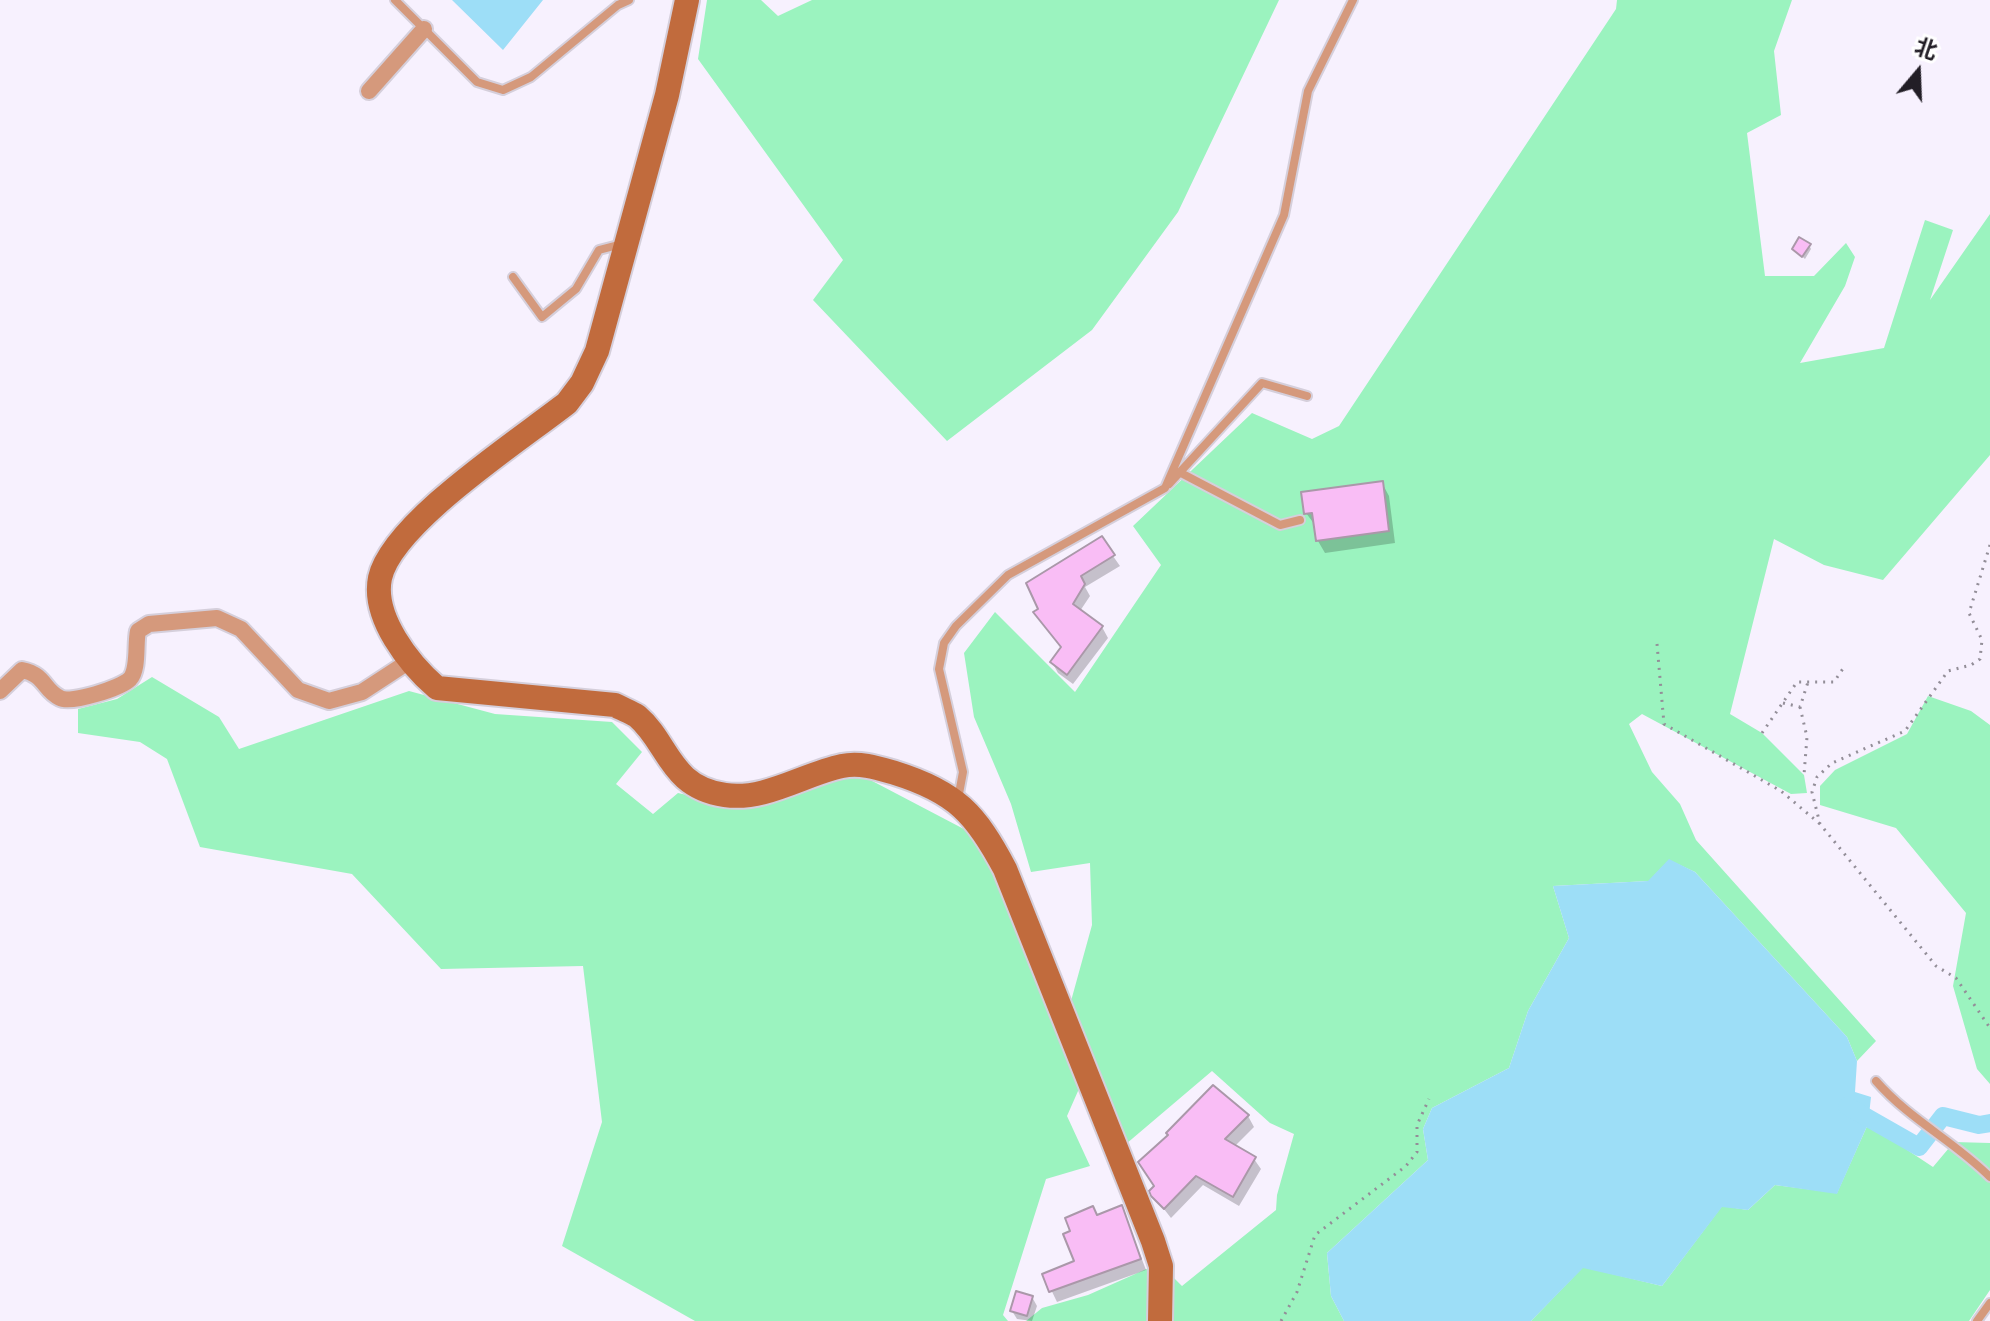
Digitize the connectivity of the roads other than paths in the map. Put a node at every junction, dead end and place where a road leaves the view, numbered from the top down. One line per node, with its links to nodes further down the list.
1 (395, 0): 5 (lane)
2 (629, 0): 5 (lane)
3 (687, 0): 7 (street)
4 (1353, 0): 11 (lane)
5 (424, 29): 6 (street)
6 (369, 91)
7 (627, 242): 8 (lane); 13 (street)
8 (513, 277)
9 (1307, 396): 10 (lane)
10 (1181, 473): 11 (lane); 12 (lane)
11 (1165, 488): 15 (lane)
12 (1300, 520)
13 (411, 660): 14 (street); 15 (street)
14 (0, 691)
15 (958, 800): 19 (street)
16 (1876, 1081): 17 (lane)
17 (1990, 1177)
18 (1990, 1303): 20 (lane)
19 (1160, 1321)
20 (1977, 1321)

